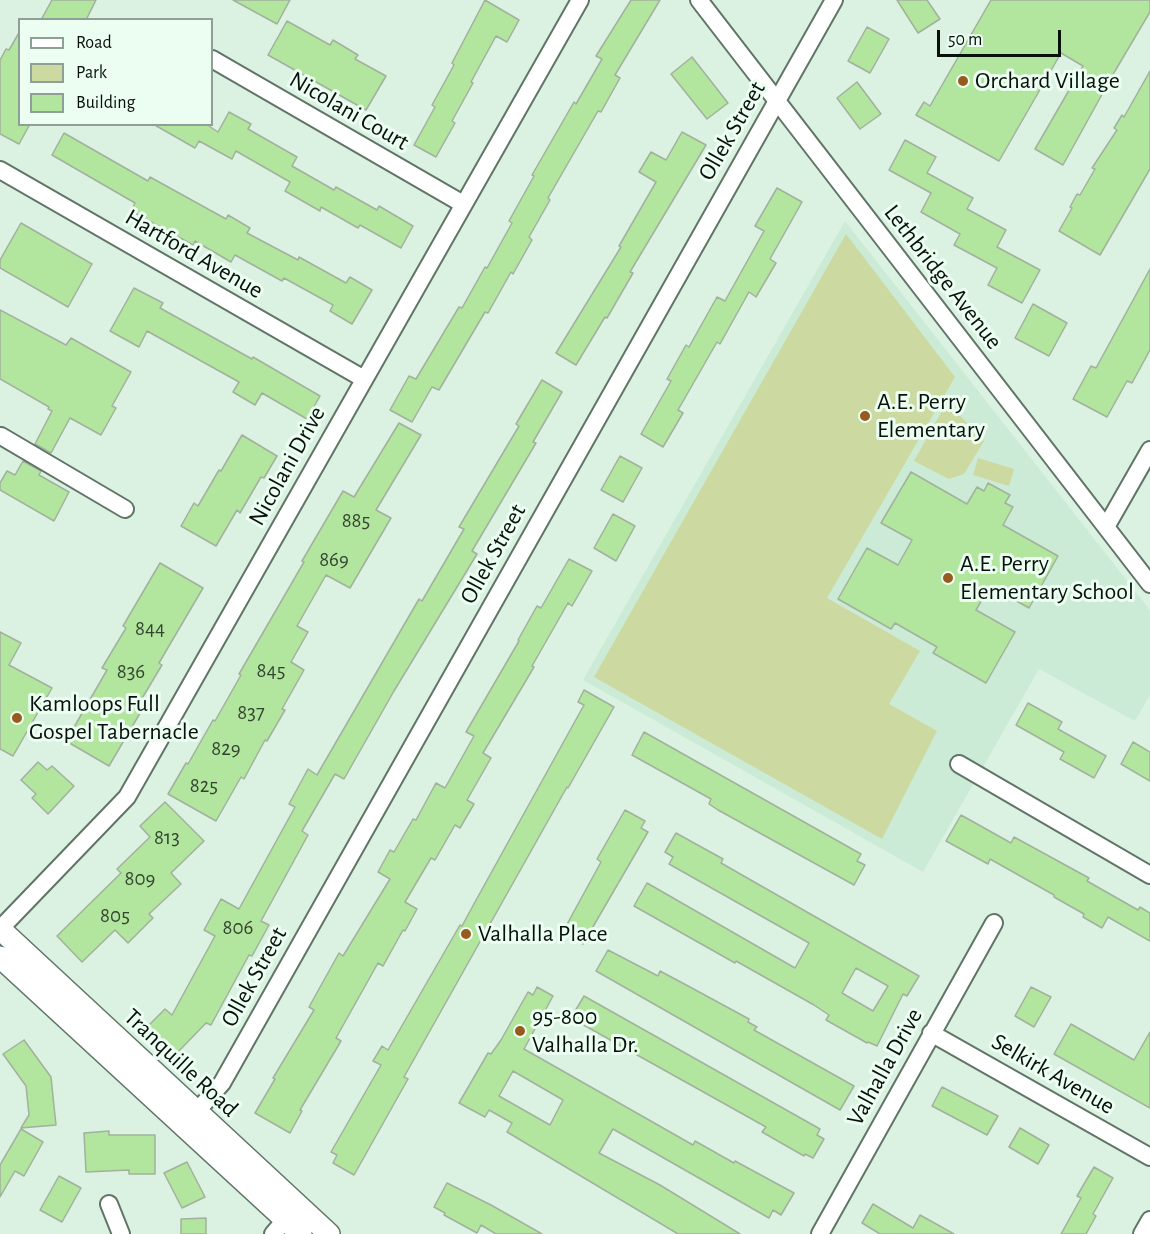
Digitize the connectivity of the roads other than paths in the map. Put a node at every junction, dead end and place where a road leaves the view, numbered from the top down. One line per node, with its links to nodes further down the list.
1 (579, 0): 7 (street, Nicolani Drive)
2 (699, 0): 5 (street, Lethbridge Avenue)
3 (834, 0): 5 (street, Ollek Street)
4 (213, 60): 7 (street, Nicolani Court)
5 (776, 102): 12 (street, Lethbridge Avenue); 20 (street, Ollek Street)
6 (0, 170): 8 (street, Hartford Avenue)
7 (463, 204): 8 (street, Nicolani Drive)
8 (364, 379): 17 (street, Nicolani Drive)
9 (1, 436): 11 (street)
10 (1150, 450): 12 (street)
11 (125, 509)
12 (1106, 527): 13 (street, Lethbridge Avenue)
13 (1150, 584)
14 (959, 764): 15 (street)
15 (1150, 875)
16 (994, 924): 19 (street, Valhalla Drive)
17 (0, 929): 18 (street); 20 (main road, Tranquille Road)
18 (6, 963): 20 (main road, Tranquille Road)
19 (932, 1033): 21 (street, Selkirk Avenue); 28 (street, Valhalla Drive)
20 (190, 1119): 23 (main road, Tranquille Road)
21 (1150, 1157)
22 (110, 1204): 25 (street)
23 (285, 1220): 26 (main road, Tranquille Road); 27 (main road, Tranquille Road)
24 (1150, 1220): 29 (street)
25 (121, 1234)
26 (301, 1234)
27 (329, 1234)
28 (820, 1234)
29 (1142, 1234)

